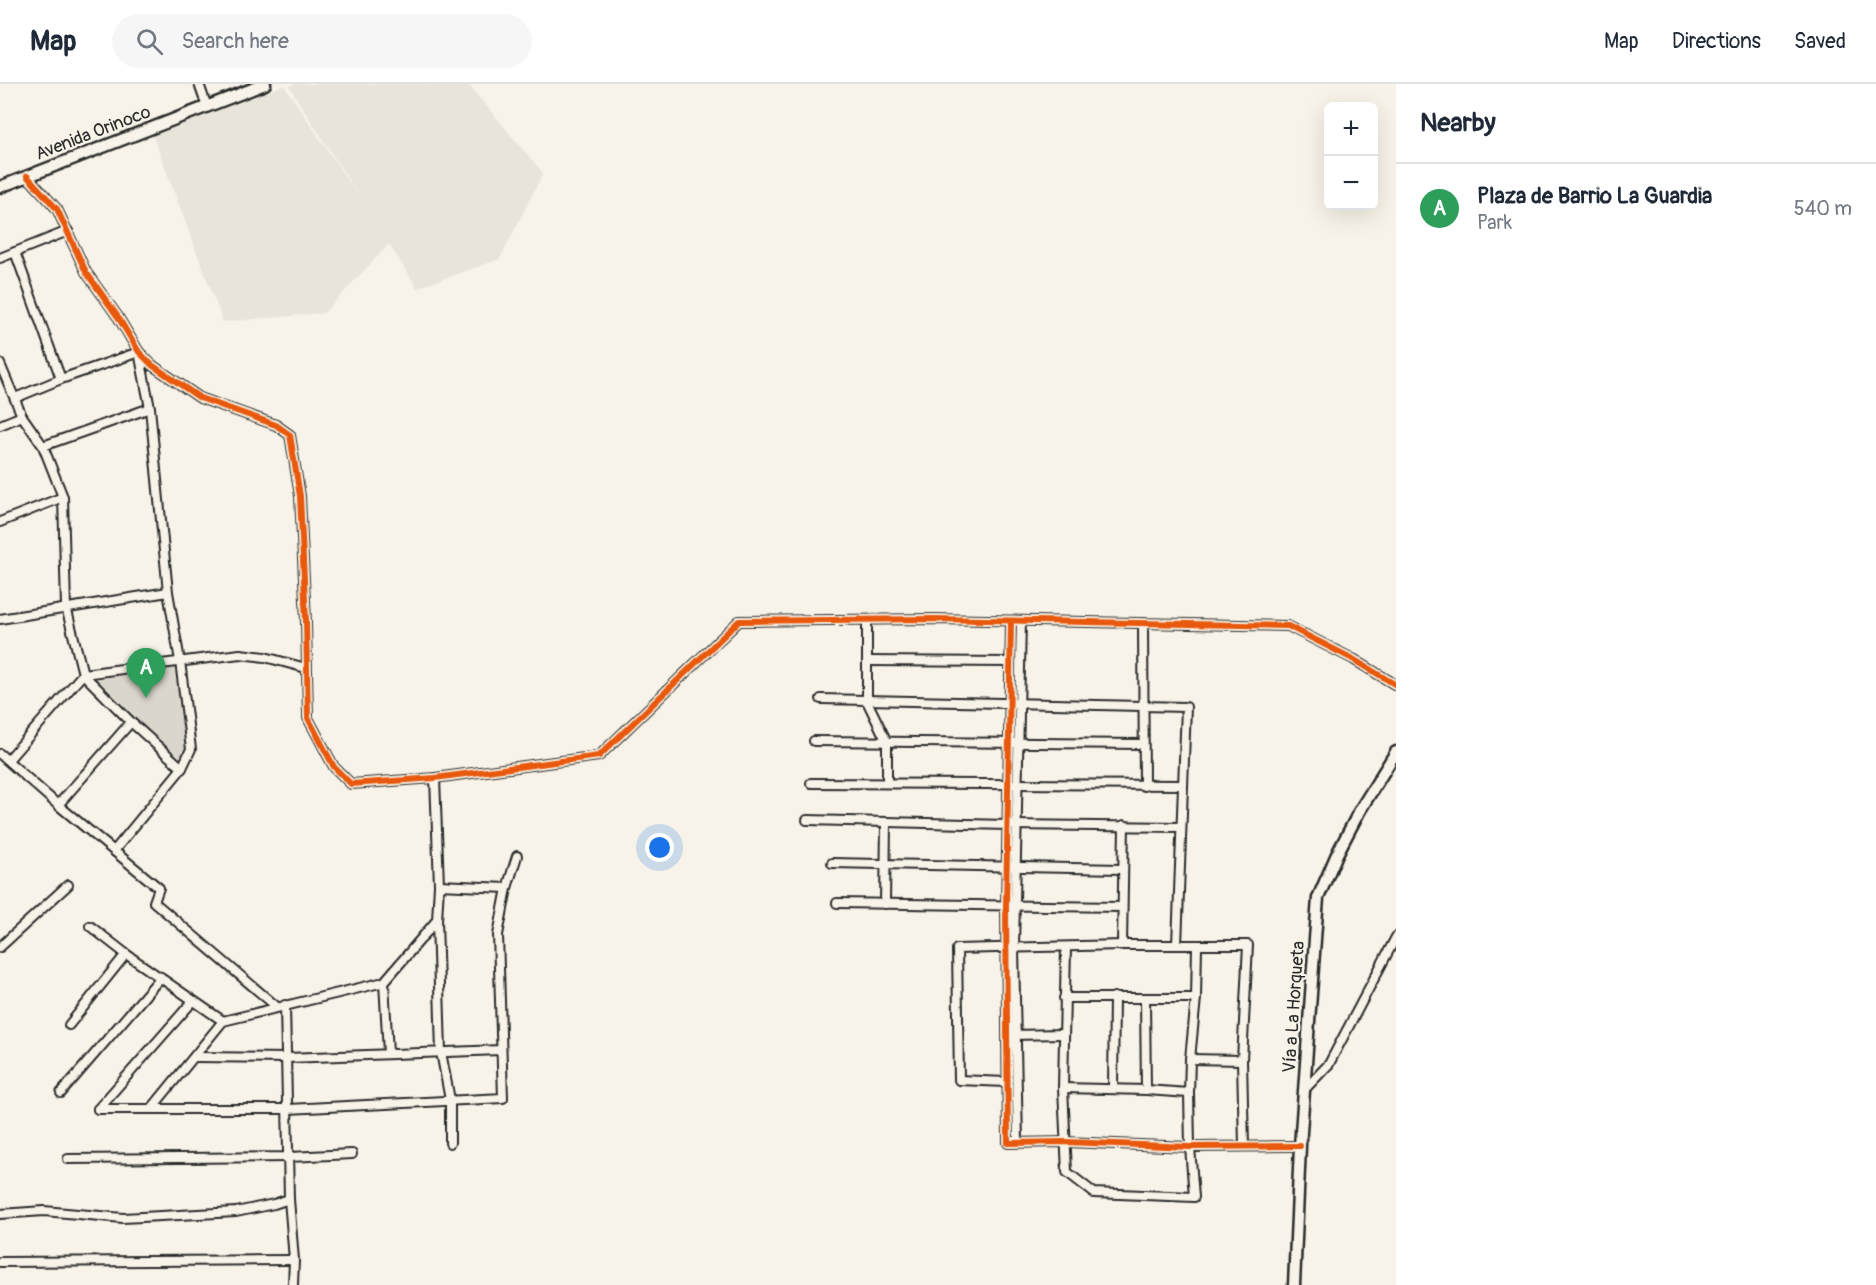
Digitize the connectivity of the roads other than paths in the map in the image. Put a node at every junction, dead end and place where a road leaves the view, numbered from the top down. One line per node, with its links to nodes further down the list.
1 (199, 84): 3 (street)
2 (265, 84): 3 (main road, Avenida Orinoco)
3 (207, 106): 4 (main road, Avenida Orinoco)
4 (27, 176): 5 (main road, Avenida Orinoco); 6 (street)
5 (0, 187)
6 (68, 231): 7 (street); 9 (street)
7 (15, 252): 8 (street); 11 (street)
8 (0, 258)
9 (139, 352): 11 (street); 13 (street); 29 (street)
10 (1, 367): 12 (street)
11 (62, 379): 12 (street)
12 (15, 398): 14 (street)
13 (150, 408): 16 (street); 19 (street)
14 (22, 416): 15 (street); 16 (street)
15 (0, 424)
16 (43, 446): 17 (street)
17 (63, 497): 18 (street); 20 (street)
18 (0, 522)
19 (168, 592): 20 (street); 26 (street)
20 (66, 607): 21 (street); 30 (street)
21 (0, 619)
22 (867, 620): 23 (street); 27 (street); 47 (street)
23 (1011, 621): 24 (street); 28 (street)
24 (1021, 621): 25 (street); 35 (street)
25 (1143, 623): 31 (street); 36 (street)
26 (180, 661): 29 (street); 30 (street); 46 (street)
27 (867, 661): 28 (street); 33 (street)
28 (1010, 662): 34 (street)
29 (306, 668): 47 (street)
30 (83, 674): 37 (street); 45 (street)
31 (1396, 685)
32 (821, 699): 33 (street)
33 (867, 701): 34 (street); 39 (street)
34 (1009, 703): 35 (street); 41 (street)
35 (1019, 703): 36 (street); 40 (street)
36 (1145, 705): 42 (street); 52 (street)
37 (131, 722): 46 (street); 54 (street)
38 (814, 741): 39 (street)
39 (887, 742): 41 (street); 49 (street)
40 (1019, 743): 41 (street); 42 (street); 51 (street)
41 (1009, 744): 50 (street)
42 (1143, 744): 53 (street)
43 (1396, 752): 108 (main road, Vía a La Horqueta)
44 (0, 754): 45 (street)
45 (8, 760): 54 (street)
46 (182, 768): 61 (street)
47 (435, 778): 69 (street)
48 (811, 783): 49 (street)
49 (887, 783): 50 (street)
50 (1008, 785): 51 (street); 57 (street)
51 (1018, 785): 53 (street); 58 (street)
52 (1182, 785): 53 (street); 60 (street)
53 (1144, 786)
54 (58, 805): 61 (street)
55 (807, 820): 56 (street)
56 (886, 822): 57 (street); 64 (street)
57 (1007, 825): 58 (street); 65 (street)
58 (1017, 825): 59 (street); 66 (street)
59 (1124, 825): 60 (street); 67 (street)
60 (1181, 826): 80 (street)
61 (114, 851): 93 (street)
62 (517, 856): 70 (street)
63 (832, 863): 64 (street)
64 (885, 864): 65 (street); 72 (street)
65 (1007, 867): 66 (street); 73 (street)
66 (1017, 867): 67 (street); 74 (street)
67 (1122, 869): 75 (street)
68 (68, 885): 82 (street)
69 (439, 885): 70 (street); 76 (street)
70 (507, 888): 98 (street)
71 (837, 903): 72 (street)
72 (885, 904): 73 (street)
73 (1006, 907): 74 (street); 84 (street)
74 (1016, 907): 75 (street); 84 (street)
75 (1122, 907): 79 (street)
76 (437, 920): 87 (street); 99 (street)
77 (90, 926): 85 (street)
78 (1396, 937): 108 (street)
79 (1122, 945): 80 (street); 83 (street)
80 (1177, 945): 81 (street)
81 (1197, 946): 91 (street); 104 (street)
82 (0, 947)
83 (1066, 947): 84 (street); 89 (street)
84 (1011, 948): 96 (street); 105 (street)
85 (126, 954): 86 (street); 95 (street)
86 (161, 977): 92 (street); 110 (street)
87 (384, 982): 93 (street); 100 (street)
88 (1114, 997): 89 (street); 90 (street); 107 (street)
89 (1064, 998): 97 (street)
90 (1145, 998): 91 (street); 109 (street)
91 (1196, 998): 103 (street)
92 (193, 1001): 94 (street); 113 (street)
93 (281, 1006): 94 (street); 102 (street)
94 (223, 1021): 101 (street)
95 (69, 1025)
96 (1011, 1035): 97 (street); 105 (street); 115 (street)
97 (1063, 1035): 106 (street)
98 (501, 1050): 99 (street); 112 (street)
99 (441, 1052): 100 (street); 112 (street)
100 (388, 1053): 102 (street)
101 (195, 1057): 102 (street); 113 (street)
102 (287, 1058): 114 (street)
103 (1190, 1059): 104 (street); 111 (street)
104 (1242, 1060): 118 (street)
105 (1006, 1082): 115 (street)
106 (1063, 1088): 107 (street); 116 (street)
107 (1113, 1089): 109 (street)
108 (1305, 1089): 119 (main road, Vía a La Horqueta)
109 (1146, 1090): 111 (street)
110 (61, 1093)
111 (1189, 1093): 120 (street)
112 (450, 1100): 114 (street); 117 (street)
113 (152, 1108): 114 (street)
114 (288, 1109): 122 (street)
115 (1018, 1142): 116 (street)
116 (1066, 1142): 120 (street); 120 (street)
117 (450, 1143)
118 (1244, 1146): 119 (street); 120 (street)
119 (1300, 1146): 129 (main road, Vía a La Horqueta)
120 (1190, 1147)
121 (352, 1154): 122 (street)
122 (288, 1157): 123 (street); 124 (street)
123 (68, 1159)
124 (289, 1199): 125 (street); 126 (street)
125 (0, 1214)
126 (294, 1260): 127 (street); 128 (street)
127 (0, 1262)
128 (293, 1285)
129 (1294, 1285)

